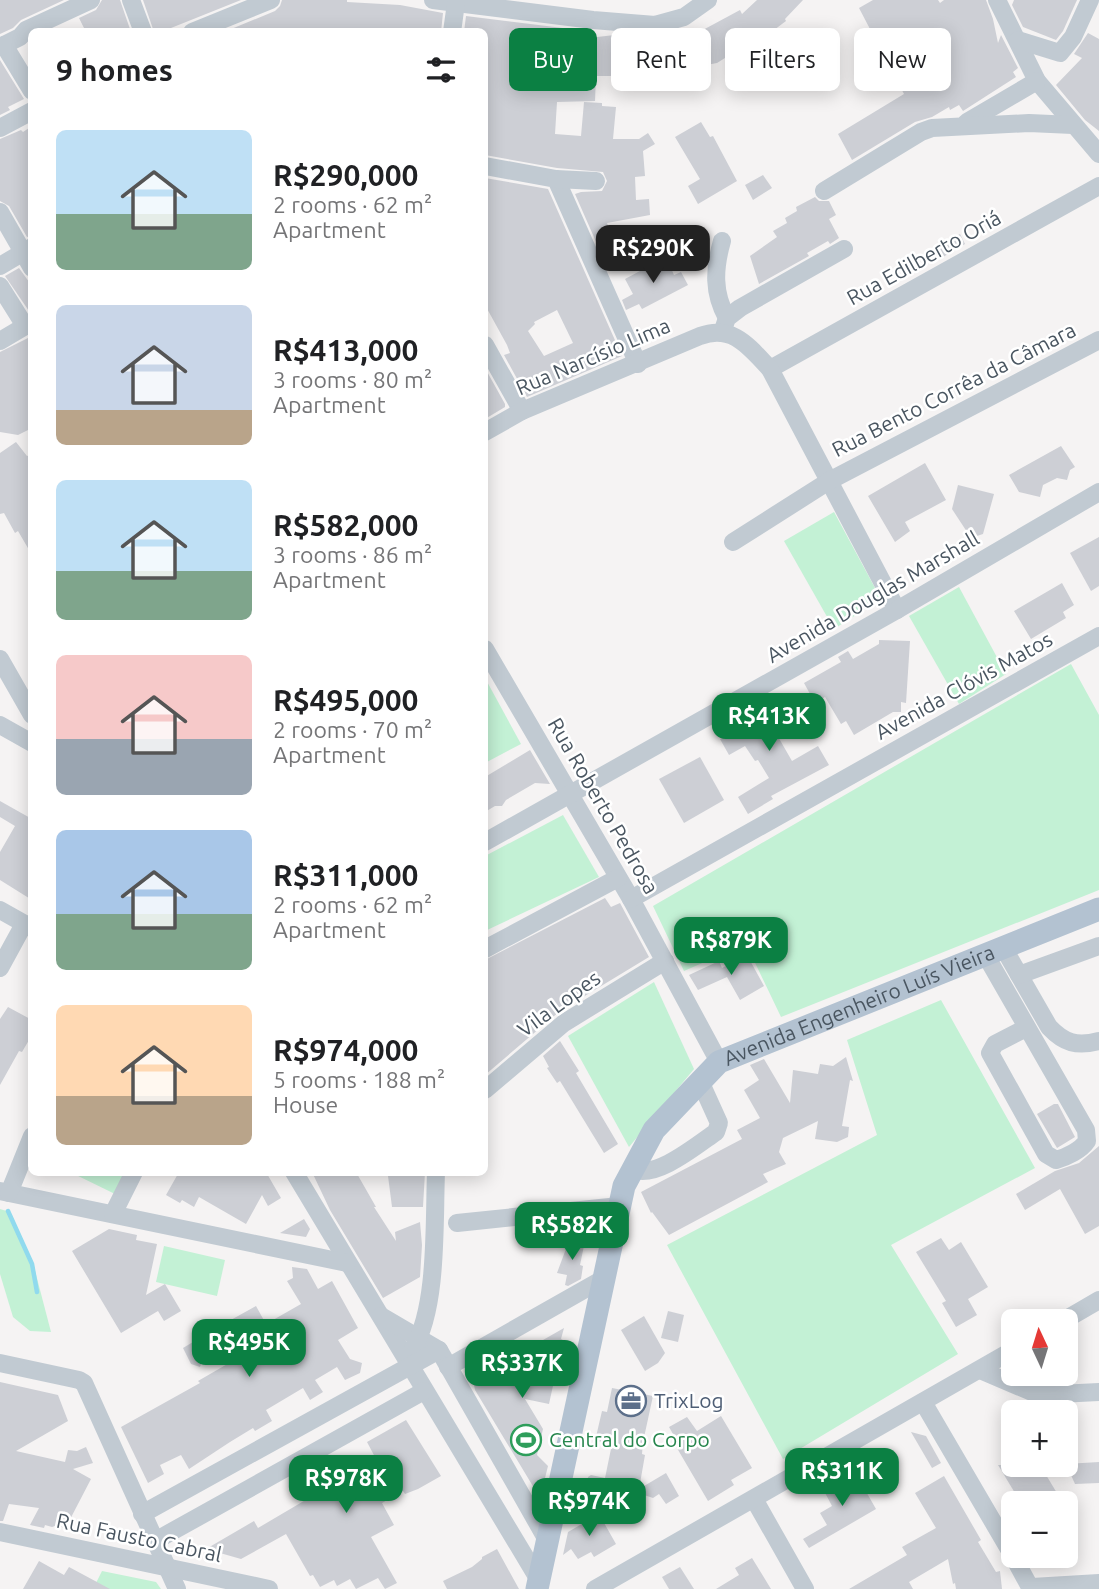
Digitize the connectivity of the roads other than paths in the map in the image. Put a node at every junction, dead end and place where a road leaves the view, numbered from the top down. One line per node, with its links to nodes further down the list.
1 (91, 0): 9 (street)
2 (131, 0): 10 (street)
3 (271, 0): 11 (street)
4 (433, 0): 8 (street)
5 (708, 0): 8 (street)
6 (997, 0): 14 (street)
7 (1090, 0): 14 (street)
8 (456, 3): 12 (street)
9 (30, 28)
10 (142, 28)
11 (202, 28)
12 (453, 28)
13 (28, 29): 15 (street)
14 (1018, 40): 16 (street)
15 (2, 46): 17 (street)
16 (1037, 81): 19 (street); 20 (street)
17 (28, 85)
18 (28, 113): 21 (street)
19 (962, 125): 20 (street); 27 (street)
20 (1073, 125): 22 (street)
21 (0, 128)
22 (1099, 154)
23 (488, 167): 24 (street)
24 (556, 178): 25 (street); 40 (street)
25 (596, 181)
26 (1099, 186): 41 (street, Rua Edilberto Oriá)
27 (824, 191)
28 (0, 212): 31 (street)
29 (722, 241): 36 (street)
30 (844, 249): 36 (street)
31 (28, 254)
32 (28, 256): 33 (street)
33 (0, 266)
34 (0, 286): 35 (street)
35 (28, 324): 38 (street)
36 (724, 326): 40 (street, Rua Narcísio Lima); 41 (street)
37 (1099, 340): 44 (street, Rua Bento Corrêa da Câmara)
38 (0, 341)
39 (488, 350): 42 (street)
40 (638, 364): 42 (street, Rua Narcísio Lima)
41 (771, 369): 44 (street)
42 (522, 411): 43 (street, Rua Narcísio Lima)
43 (488, 430)
44 (829, 481): 46 (street, Rua Bento Corrêa da Câmara); 47 (street)
45 (1099, 492): 47 (street, Avenida Douglas Marshall)
46 (733, 542)
47 (897, 610): 54 (street, Avenida Douglas Marshall)
48 (1099, 636): 57 (street, Avenida Clóvis Matos)
49 (488, 654): 54 (street, Rua Roberto Pedrosa)
50 (0, 659): 51 (street)
51 (28, 708)
52 (0, 725): 53 (street)
53 (28, 741)
54 (571, 794): 55 (street, Avenida Douglas Marshall); 56 (street, Rua Roberto Pedrosa)
55 (488, 840)
56 (618, 878): 57 (street, Rua Roberto Pedrosa); 62 (street)
57 (631, 899): 64 (street, Rua Roberto Pedrosa)
58 (1099, 909): 63 (main road, Avenida Engenheiro Luís Vieira)
59 (0, 910): 60 (street)
60 (28, 926): 65 (street)
61 (1099, 946): 66 (street)
62 (488, 947)
63 (994, 951): 66 (street); 67 (street); 69 (main road, Avenida Engenheiro Luís Vieira)
64 (665, 961): 69 (street, Rua Roberto Pedrosa); 71 (street, Vila Lopes)
65 (0, 968)
66 (1019, 975): 68 (street)
67 (1027, 1028): 67 (street)
68 (1099, 1041)
69 (719, 1062): 70 (main road, Avenida Engenheiro Luís Vieira)
70 (699, 1081): 73 (main road, Avenida Engenheiro Luís Vieira); 73 (street)
71 (488, 1087)
72 (28, 1143): 77 (street)
73 (633, 1169): 78 (main road, Avenida Engenheiro Luís Vieira)
74 (132, 1176): 79 (street)
75 (296, 1176): 81 (street)
76 (436, 1176): 86 (street)
77 (3, 1188): 79 (street)
78 (619, 1206): 80 (street); 82 (main road, Avenida Engenheiro Luís Vieira)
79 (113, 1214): 81 (street)
80 (457, 1223)
81 (347, 1263): 85 (street)
82 (603, 1279): 91 (street); 100 (main road, Avenida Engenheiro Luís Vieira)
83 (1099, 1300): 84 (street)
84 (1078, 1312)
85 (378, 1314): 86 (street); 89 (street)
86 (419, 1338): 87 (street); 89 (street)
87 (439, 1350): 89 (street); 91 (street)
88 (1001, 1357): 92 (street)
89 (407, 1362): 93 (street); 97 (street)
90 (0, 1363): 97 (street)
91 (448, 1367): 100 (street)
92 (980, 1370): 94 (street); 95 (street)
93 (424, 1391): 101 (street); 105 (street)
94 (1099, 1392)
95 (923, 1402): 96 (street); 99 (street)
96 (754, 1499): 109 (street); 110 (street)
97 (142, 1514): 101 (street)
98 (0, 1532): 102 (street, Rua Fausto Cabral)
99 (1001, 1535)
100 (547, 1540): 105 (main road, Avenida Engenheiro Luís Vieira)
101 (155, 1541): 102 (street)
102 (167, 1568): 107 (street); 108 (street, Rua Fausto Cabral)
103 (1020, 1568): 106 (street)
104 (1099, 1583): 106 (street)
105 (538, 1585)
106 (1031, 1588)
107 (177, 1589)
108 (268, 1589)
109 (595, 1589)
110 (805, 1589)

